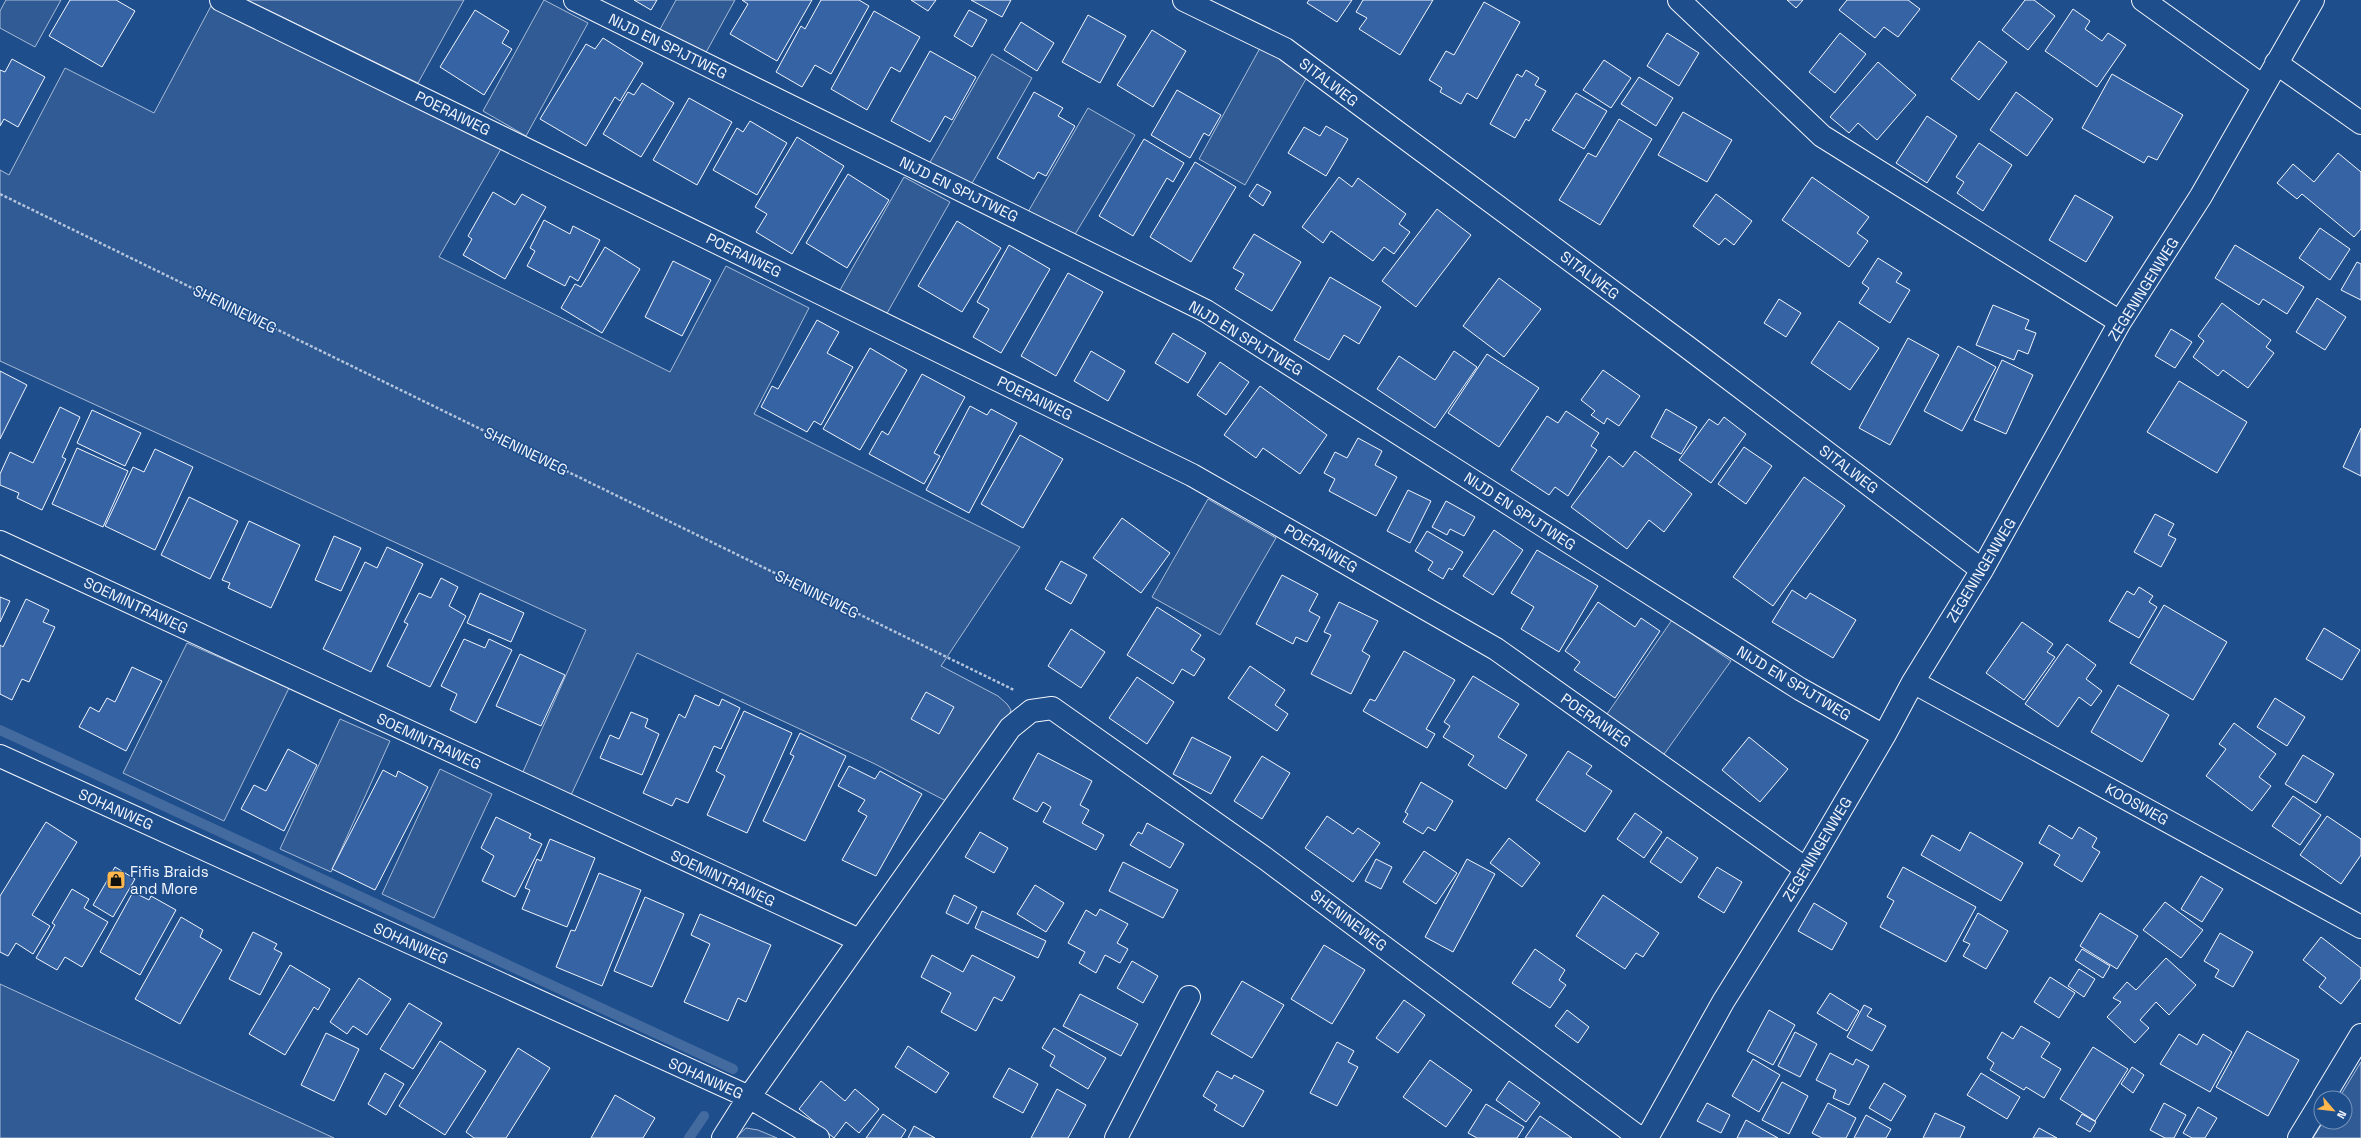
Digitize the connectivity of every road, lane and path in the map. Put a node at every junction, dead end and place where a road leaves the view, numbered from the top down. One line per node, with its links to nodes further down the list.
1 (221, 0): 18 (street, POERAIWEG)
2 (574, 0): 16 (street, NIJD EN SPIJTWEG)
3 (1184, 0): 13 (street, SITALWEG)
4 (1679, 0): 11 (street)
5 (2143, 0): 8 (street)
6 (2313, 0): 7 (street, ZEGENINGENWEG)
7 (2276, 63): 8 (street, ZEGENINGENWEG); 9 (street)
8 (2263, 86): 11 (street, ZEGENINGENWEG)
9 (2361, 123)
10 (0, 194): 15 (path, SHENINEWEG)
11 (2120, 322): 13 (street, ZEGENINGENWEG)
12 (0, 542): 20 (street, SOEMINTRAWEG)
13 (1982, 570): 14 (street, ZEGENINGENWEG)
14 (1913, 682): 16 (street, ZEGENINGENWEG); 19 (street, KOOSWEG)
15 (1052, 708): 20 (street); 29 (street, SHENINEWEG)
16 (1884, 736): 18 (street, ZEGENINGENWEG)
17 (0, 756): 24 (street, SOHANWEG)
18 (1806, 869): 30 (street, ZEGENINGENWEG)
19 (2361, 927)
20 (859, 940): 24 (street)
21 (1189, 997): 28 (street)
22 (2361, 1035): 23 (street)
23 (2328, 1090)
24 (749, 1097): 26 (street); 27 (street, SOHANWEG)
25 (2313, 1115): 31 (street)
26 (724, 1138)
27 (818, 1138)
28 (1116, 1138)
29 (1640, 1138)
30 (1646, 1138)
31 (2299, 1138)

